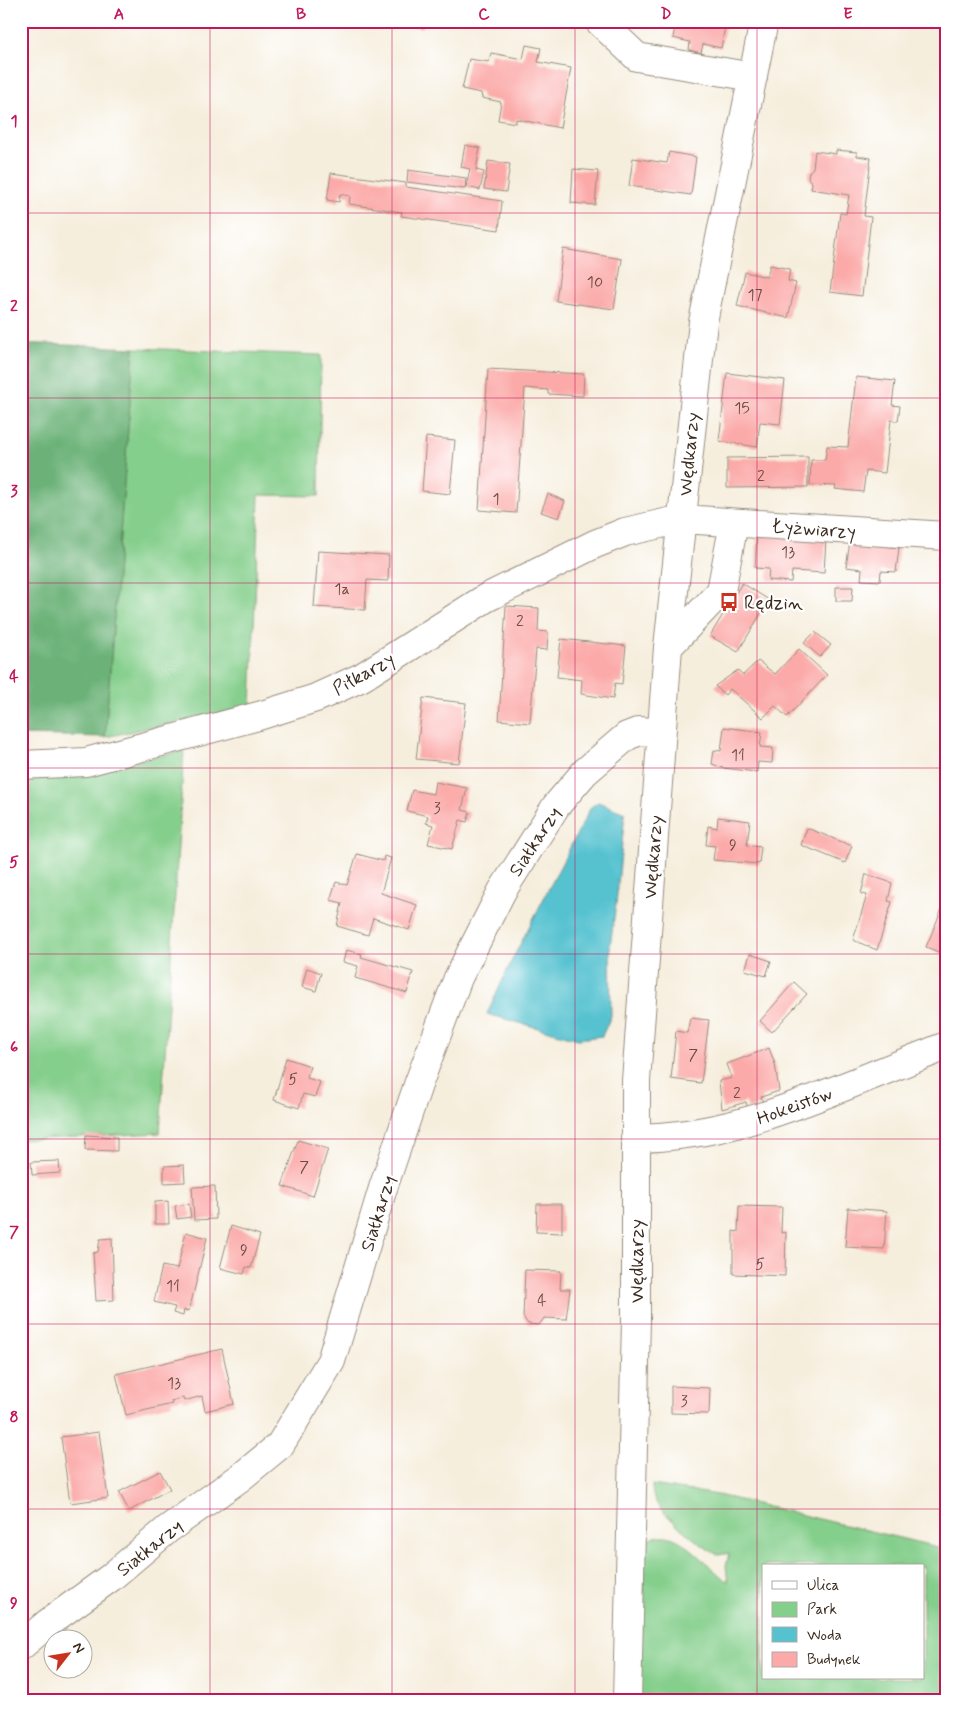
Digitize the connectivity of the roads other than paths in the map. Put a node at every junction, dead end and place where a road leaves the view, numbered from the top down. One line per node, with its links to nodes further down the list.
1 (599, 21): 3 (street)
2 (764, 21): 3 (street, Wędkarzy)
3 (753, 77): 4 (street, Wędkarzy)
4 (682, 518): 5 (street, Łyżwiarzy); 7 (street, Wędkarzy); 9 (street, Piłkarzy)
5 (734, 523): 6 (street, Łyżwiarzy); 7 (street)
6 (946, 536)
7 (668, 648): 8 (street, Wędkarzy)
8 (661, 733): 11 (street, Wędkarzy); 12 (street, Siatkarzy)
9 (21, 765)
10 (946, 1046): 11 (street, Hokeistów)
11 (635, 1138): 13 (street, Wędkarzy)
12 (21, 1646)
13 (628, 1701)

